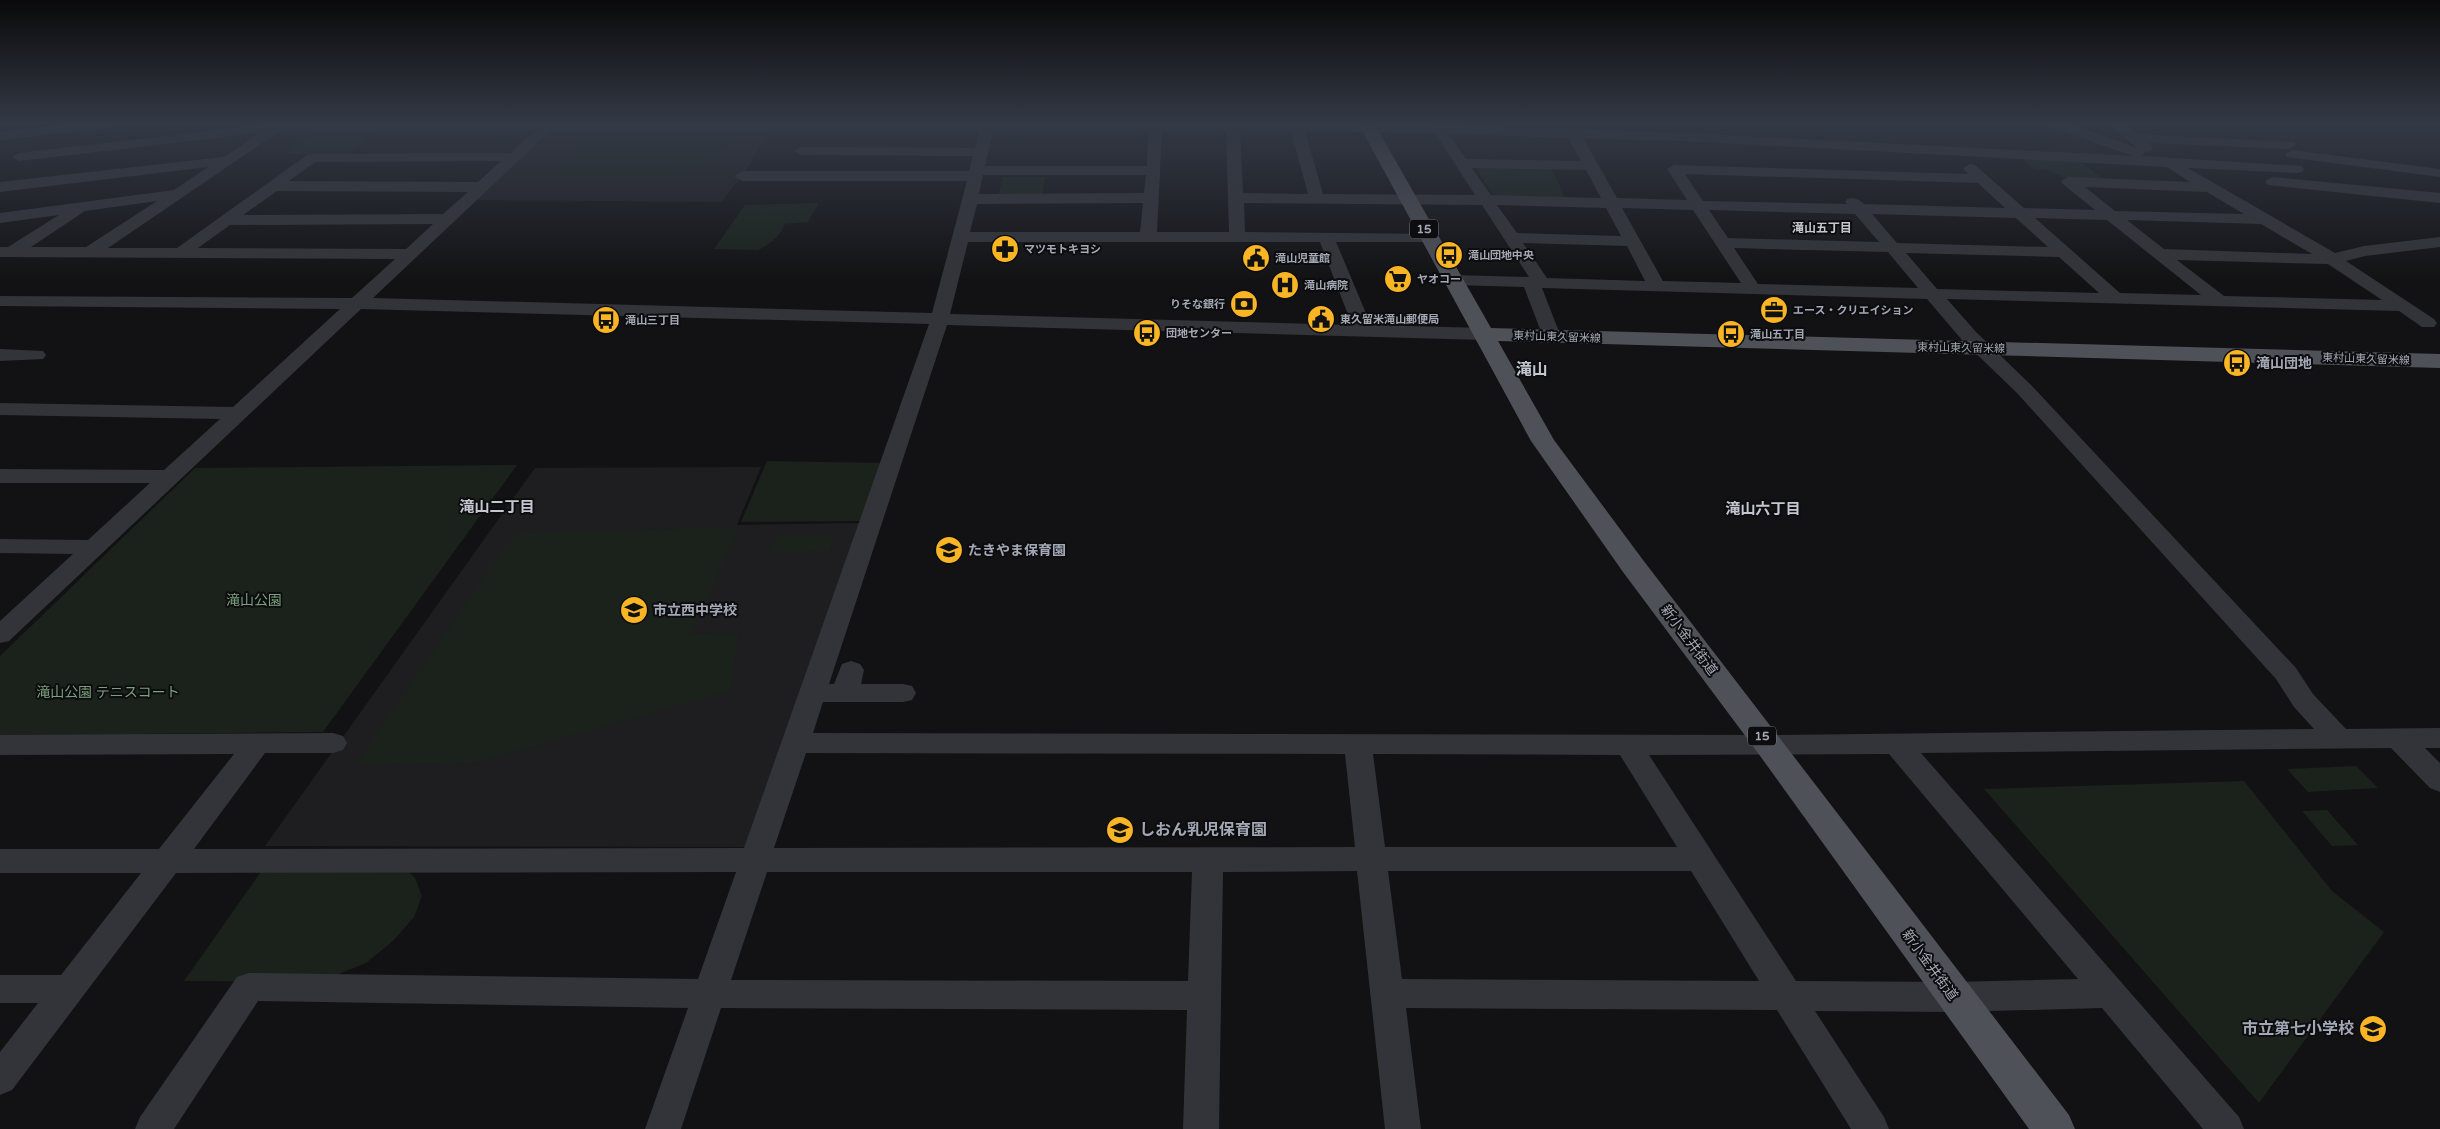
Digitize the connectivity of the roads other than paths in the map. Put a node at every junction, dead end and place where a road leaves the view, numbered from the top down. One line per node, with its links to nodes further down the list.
1 (1828, 175): 39 (street)
2 (96, 176): 26 (street)
3 (204, 176): 28 (street)
4 (289, 176): 25 (street)
5 (495, 176): 27 (street)
6 (742, 176): 7 (street)
7 (755, 176)
8 (976, 176): 33 (street)
9 (1153, 176): 29 (street)
10 (1234, 176): 30 (street)
11 (1309, 176): 31 (street)
12 (1394, 176): 34 (main road, 新小金井街道 / 15)
13 (1471, 176): 35 (street)
14 (1596, 176): 36 (street)
15 (1678, 176): 37 (street)
16 (1854, 176): 21 (street)
17 (1978, 176): 21 (street)
18 (2191, 176): 24 (street)
19 (2264, 176): 23 (street)
20 (2350, 176): 32 (street)
21 (1982, 179): 40 (street)
22 (2230, 181): 24 (street)
23 (2250, 182)
24 (2206, 184): 41 (street); 44 (street)
25 (275, 186): 27 (street); 45 (street)
26 (0, 187)
27 (483, 187): 43 (street)
28 (178, 193): 38 (street); 57 (street)
29 (1151, 198): 33 (street); 47 (street)
30 (1235, 198): 31 (street); 48 (street)
31 (1317, 198): 34 (street)
32 (2440, 198)
33 (970, 199): 46 (street)
34 (1407, 199): 35 (street); 50 (main road, 新小金井街道 / 15)
35 (1486, 200): 36 (street); 51 (street)
36 (1611, 203): 37 (street); 52 (street)
37 (1697, 205): 39 (street); 54 (street)
38 (84, 206): 42 (street); 56 (street)
39 (1860, 209): 40 (street); 55 (street)
40 (2020, 213): 41 (street); 58 (street)
41 (2109, 215): 44 (street); 61 (street)
42 (0, 218)
43 (448, 219): 45 (street); 60 (street)
44 (2267, 219): 62 (street)
45 (224, 220): 59 (street)
46 (961, 237): 47 (street); 73 (street)
47 (1148, 237): 48 (street)
48 (1237, 237): 49 (street)
49 (1326, 237): 50 (street); 75 (street)
50 (1429, 238): 63 (main road, 新小金井街道 / 15)
51 (1511, 238): 52 (street); 64 (street)
52 (1632, 241): 65 (street)
53 (2440, 242): 62 (street)
54 (1724, 243): 55 (street); 66 (street)
55 (1894, 248): 58 (street); 67 (street)
56 (6, 252): 57 (street)
57 (90, 252): 59 (street)
58 (2064, 252): 68 (street)
59 (179, 254): 60 (street)
60 (409, 254): 71 (street)
61 (2159, 254): 62 (street); 69 (street)
62 (2331, 258): 72 (street)
63 (1452, 280): 64 (street); 76 (main road, 新小金井街道 / 15)
64 (1536, 282): 65 (street); 77 (street)
65 (1657, 286): 66 (street)
66 (1753, 289): 67 (street)
67 (1934, 294): 68 (street); 78 (street)
68 (2116, 299): 69 (street)
69 (2219, 301): 72 (street)
70 (0, 302): 71 (street)
71 (358, 303): 73 (street); 83 (street)
72 (2401, 306): 74 (street)
73 (940, 319): 75 (street); 89 (street)
74 (2436, 322)
75 (1364, 332): 76 (street)
76 (1483, 334): 77 (main road, 東村山東久留米線); 101 (main road, 新小金井街道 / 15)
77 (1552, 337): 78 (main road, 東村山東久留米線)
78 (1982, 348): 81 (main road, 東村山東久留米線); 93 (street)
79 (0, 355): 80 (street)
80 (36, 355)
81 (2440, 361)
82 (0, 409): 83 (street)
83 (241, 412): 85 (street)
84 (0, 476): 85 (street)
85 (171, 477): 87 (street)
86 (0, 546): 87 (street)
87 (95, 547): 88 (street)
88 (0, 635)
89 (814, 693): 90 (street); 96 (street)
90 (904, 693)
91 (2398, 738): 92 (street); 93 (street); 102 (street)
92 (2440, 738)
93 (2340, 740): 97 (street)
94 (258, 743): 95 (street); 98 (street); 108 (street)
95 (333, 743)
96 (797, 744): 99 (street); 106 (street)
97 (1897, 744): 101 (street); 112 (street)
98 (0, 745)
99 (1358, 745): 100 (street); 104 (street)
100 (1628, 745): 101 (street); 105 (street)
101 (1769, 745): 116 (main road, 新小金井街道 / 15)
102 (2440, 781)
103 (1208, 859): 104 (street); 106 (street); 114 (street)
104 (1371, 859): 105 (street); 111 (street)
105 (1700, 859): 115 (street)
106 (755, 860): 108 (street); 113 (street)
107 (0, 861): 108 (street)
108 (168, 861): 110 (street)
109 (0, 989): 110 (street)
110 (69, 989): 117 (street)
111 (1387, 993): 115 (street); 121 (street)
112 (2110, 993): 116 (street); 124 (street)
113 (709, 994): 114 (street); 118 (street); 119 (street)
114 (1204, 996): 120 (street)
115 (1787, 996): 116 (street); 122 (street)
116 (1954, 997): 123 (main road, 新小金井街道 / 15)
117 (0, 1079)
118 (153, 1129)
119 (663, 1129)
120 (1201, 1129)
121 (1402, 1129)
122 (1871, 1129)
123 (2054, 1129)
124 (2226, 1129)

